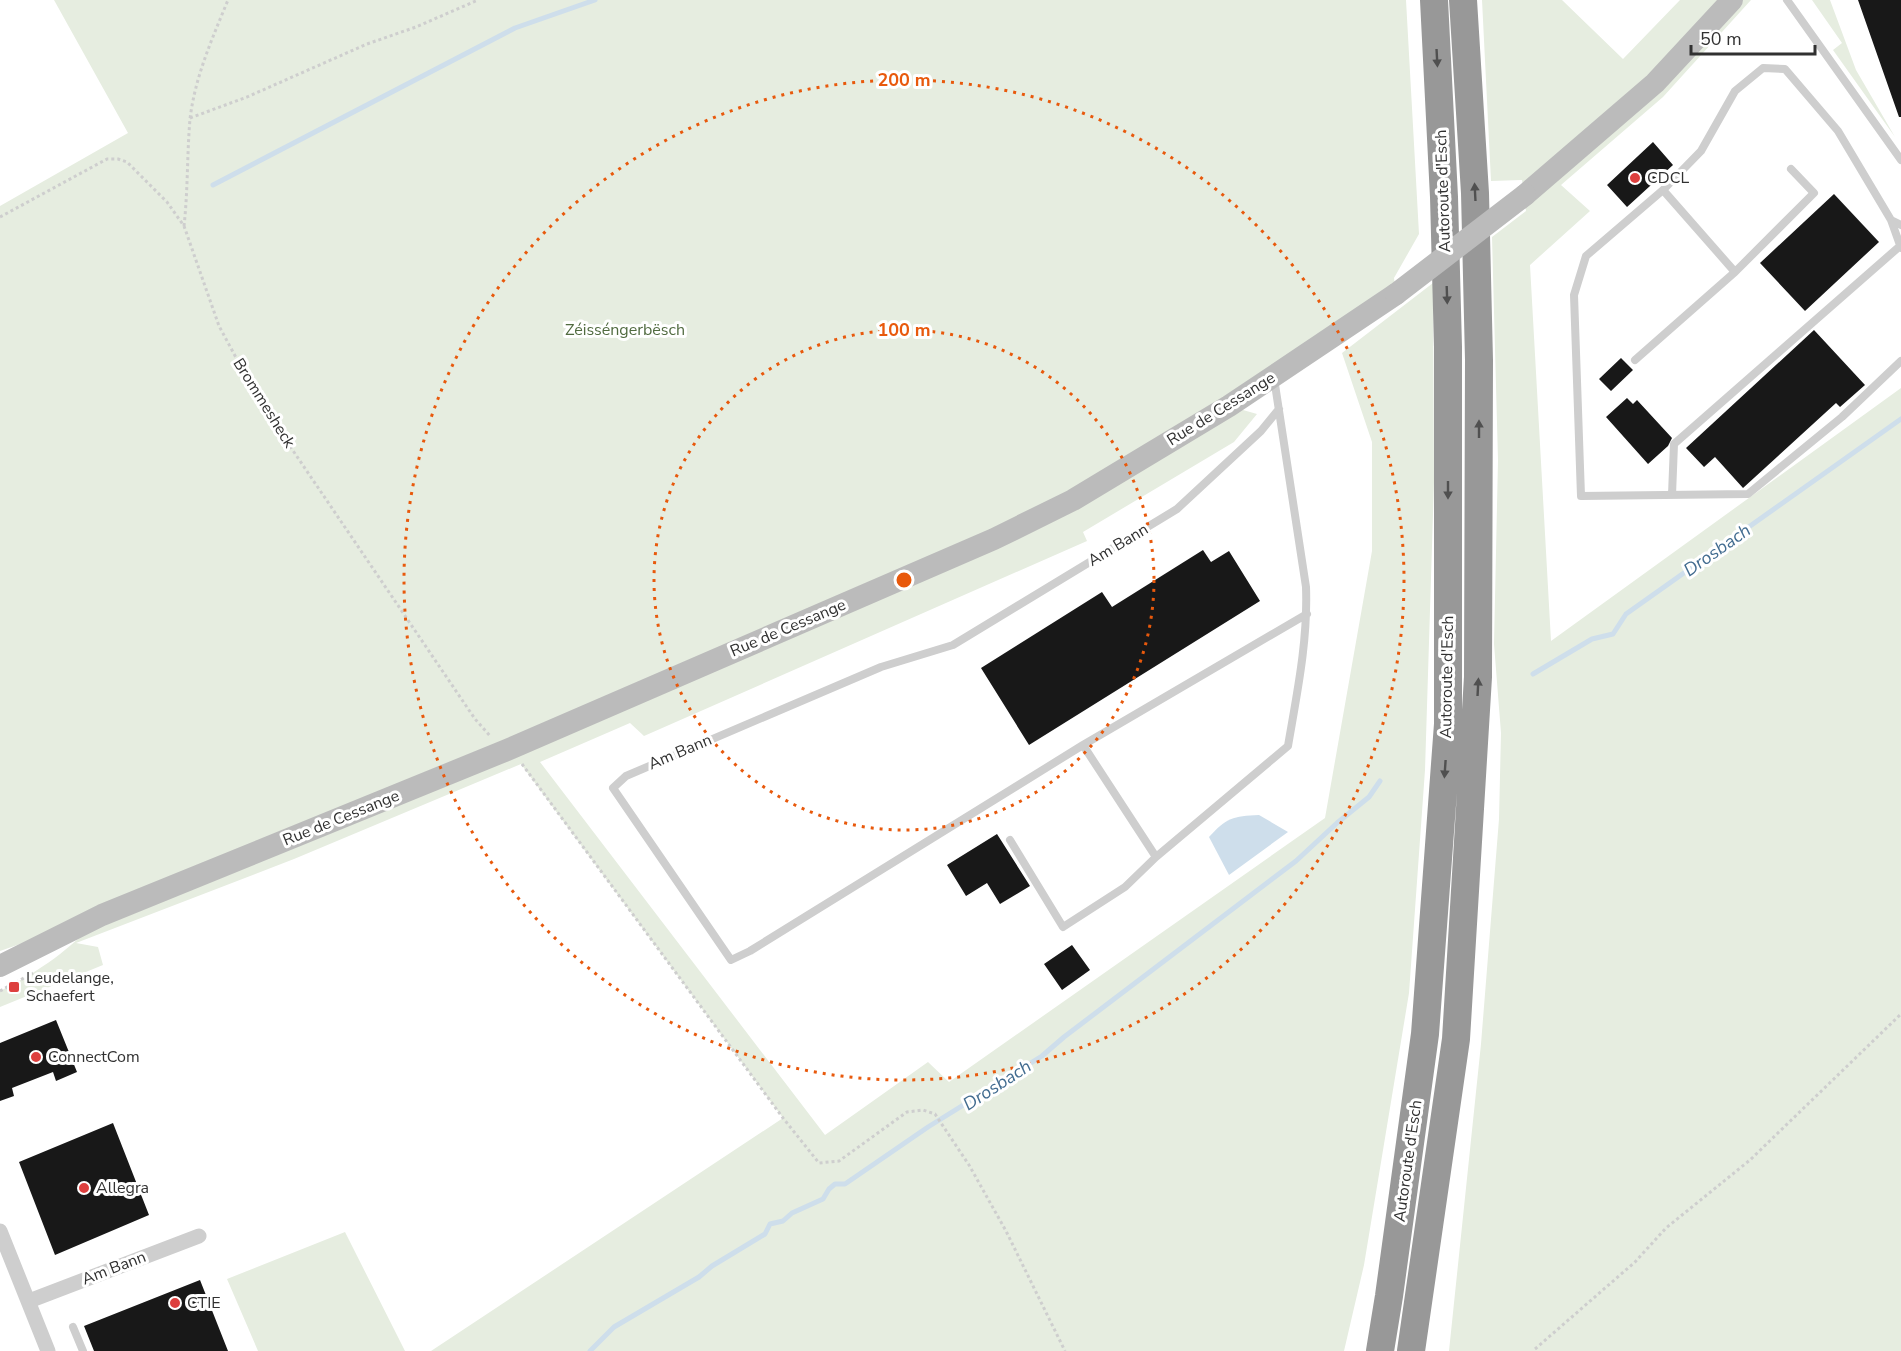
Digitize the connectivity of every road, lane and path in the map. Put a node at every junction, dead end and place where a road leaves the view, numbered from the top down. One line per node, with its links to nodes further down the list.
1 (228, 0): 7 (path)
2 (478, 0): 7 (path)
3 (1434, 0): 32 (highway, Autoroute d'Esch, one-way to 32)
4 (1463, 0): 23 (highway, Autoroute d'Esch, one-way to 4)
5 (1732, 0): 19 (main road, Rue de Cessange, bridge)
6 (1787, 0): 8 (lane)
7 (190, 118): 14 (path)
8 (1901, 160)
9 (1791, 169): 16 (lane)
10 (1664, 190): 12 (lane); 16 (lane); 21 (lane)
11 (0, 218): 14 (path, Brommesheck)
12 (1891, 220): 13 (lane); 15 (lane)
13 (1901, 225)
14 (184, 226): 25 (path, Brommesheck)
15 (1900, 247): 21 (lane)
16 (1735, 272): 17 (lane)
17 (1635, 360)
18 (1901, 361): 21 (lane)
19 (1274, 377): 20 (lane); 25 (main road, Rue de Cessange)
20 (1279, 409): 22 (lane); 24 (lane, Am Bann)
21 (1672, 495)
22 (1307, 614): 24 (lane, Am Bann); 27 (lane)
23 (1476, 723): 41 (highway, Autoroute d'Esch); 42 (highway)
24 (1083, 745): 27 (lane)
25 (512, 755): 28 (main road, Rue de Cessange); 38 (path, Brommesheck)
26 (1010, 840): 27 (lane)
27 (1156, 856)
28 (0, 966)
29 (1901, 1014): 35 (path)
30 (0, 1231): 33 (street)
31 (199, 1236): 33 (street, Am Bann)
32 (1389, 1296): 39 (highway); 40 (highway, Autoroute d'Esch)
33 (29, 1300): 36 (street)
34 (73, 1327): 37 (lane)
35 (1535, 1350)
36 (48, 1351)
37 (83, 1351)
38 (1065, 1351)
39 (1373, 1351)
40 (1380, 1351)
41 (1411, 1351)
42 (1432, 1351)

